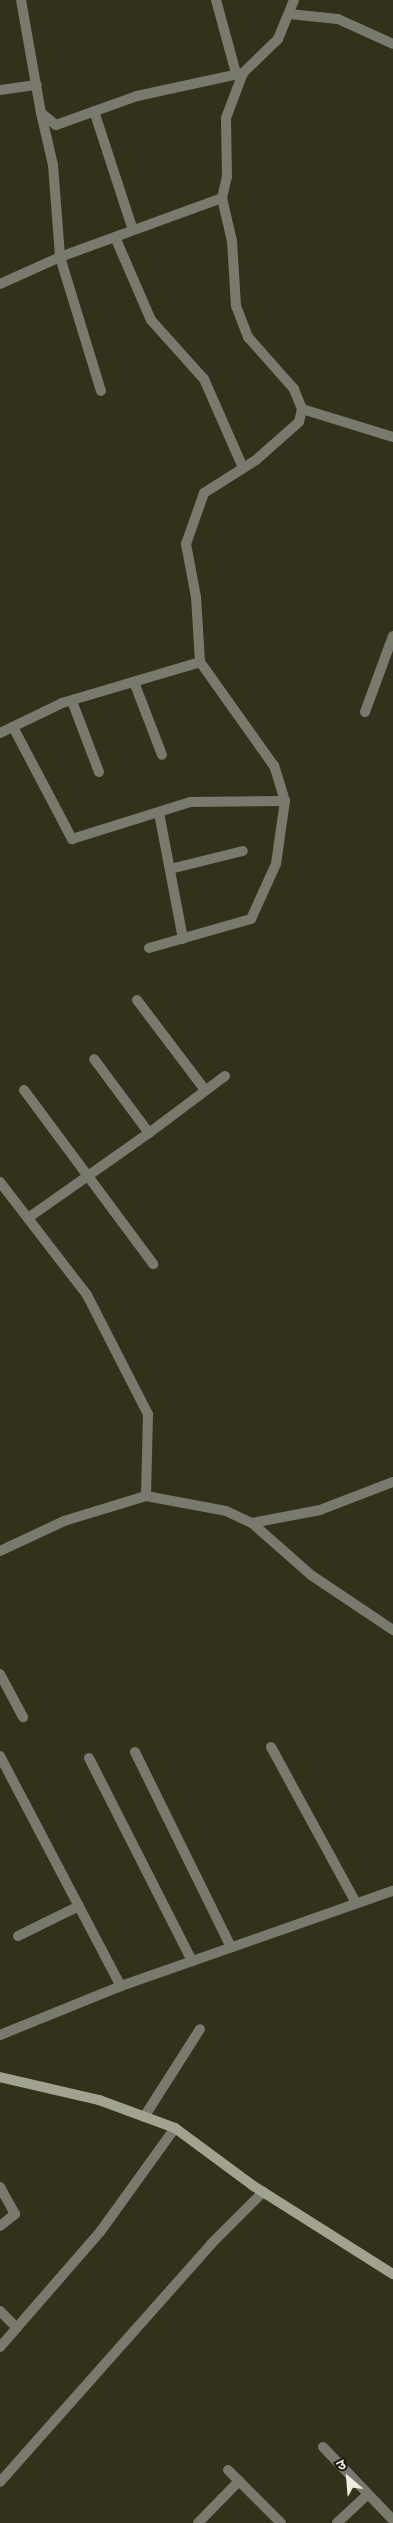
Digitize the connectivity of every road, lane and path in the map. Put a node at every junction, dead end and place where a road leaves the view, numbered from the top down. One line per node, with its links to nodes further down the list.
1 (22, 0): 7 (street)
2 (216, 0): 6 (street)
3 (294, 0): 4 (street)
4 (289, 14): 5 (street); 6 (street)
5 (393, 44)
6 (239, 73): 9 (street); 11 (street)
7 (37, 84): 8 (street); 10 (street)
8 (0, 90)
9 (94, 111): 10 (street); 12 (street)
10 (41, 113): 14 (street)
11 (222, 198): 12 (street); 17 (street)
12 (133, 230): 13 (street)
13 (115, 237): 14 (street); 19 (street)
14 (60, 257): 15 (street); 16 (street)
15 (0, 284)
16 (101, 390)
17 (302, 409): 18 (street); 19 (street)
18 (393, 437)
19 (243, 468): 21 (street)
20 (393, 636): 24 (street)
21 (200, 662): 22 (street); 29 (street)
22 (134, 682): 23 (street); 27 (street)
23 (72, 701): 25 (street); 28 (street)
24 (366, 712)
25 (13, 727): 26 (street); 30 (street)
26 (0, 733)
27 (162, 755)
28 (99, 772)
29 (285, 801): 30 (street); 33 (street)
30 (159, 813): 32 (street)
31 (243, 851): 32 (street)
32 (170, 869): 33 (street)
33 (183, 939): 34 (street)
34 (149, 948)
35 (137, 1000): 39 (street)
36 (94, 1059): 40 (street)
37 (225, 1076): 39 (street)
38 (24, 1090): 41 (street)
39 (206, 1090): 40 (street)
40 (149, 1132): 41 (street)
41 (88, 1176): 43 (street); 44 (street)
42 (0, 1182): 43 (street)
43 (28, 1218): 46 (street)
44 (153, 1264)
45 (393, 1482): 47 (street)
46 (146, 1496): 47 (street); 48 (street)
47 (252, 1523): 49 (street)
48 (0, 1552)
49 (393, 1630)
50 (0, 1674): 51 (street)
51 (23, 1717)
52 (271, 1747): 57 (street)
53 (135, 1752): 60 (street)
54 (0, 1756): 58 (street)
55 (89, 1758): 61 (street)
56 (393, 1891): 57 (street)
57 (356, 1903): 60 (street)
58 (79, 1906): 59 (street); 62 (street)
59 (18, 1936)
60 (231, 1947): 61 (street)
61 (192, 1961): 62 (street)
62 (121, 1986): 64 (street)
63 (200, 2029): 66 (street)
64 (0, 2035)
65 (0, 2077): 66 (street)
66 (144, 2117): 67 (street)
67 (175, 2128): 69 (street); 73 (street)
68 (0, 2188): 70 (street)
69 (263, 2192): 71 (street); 78 (street)
70 (0, 2226)
71 (393, 2274)
72 (0, 2311): 73 (street)
73 (17, 2328): 74 (street)
74 (0, 2347)
75 (323, 2447): 79 (street)
76 (228, 2470): 77 (street)
77 (239, 2481): 81 (street); 82 (street)
78 (0, 2482)
79 (368, 2494): 80 (street); 83 (street)
80 (393, 2520)
81 (198, 2523)
82 (281, 2523)
83 (337, 2523)

